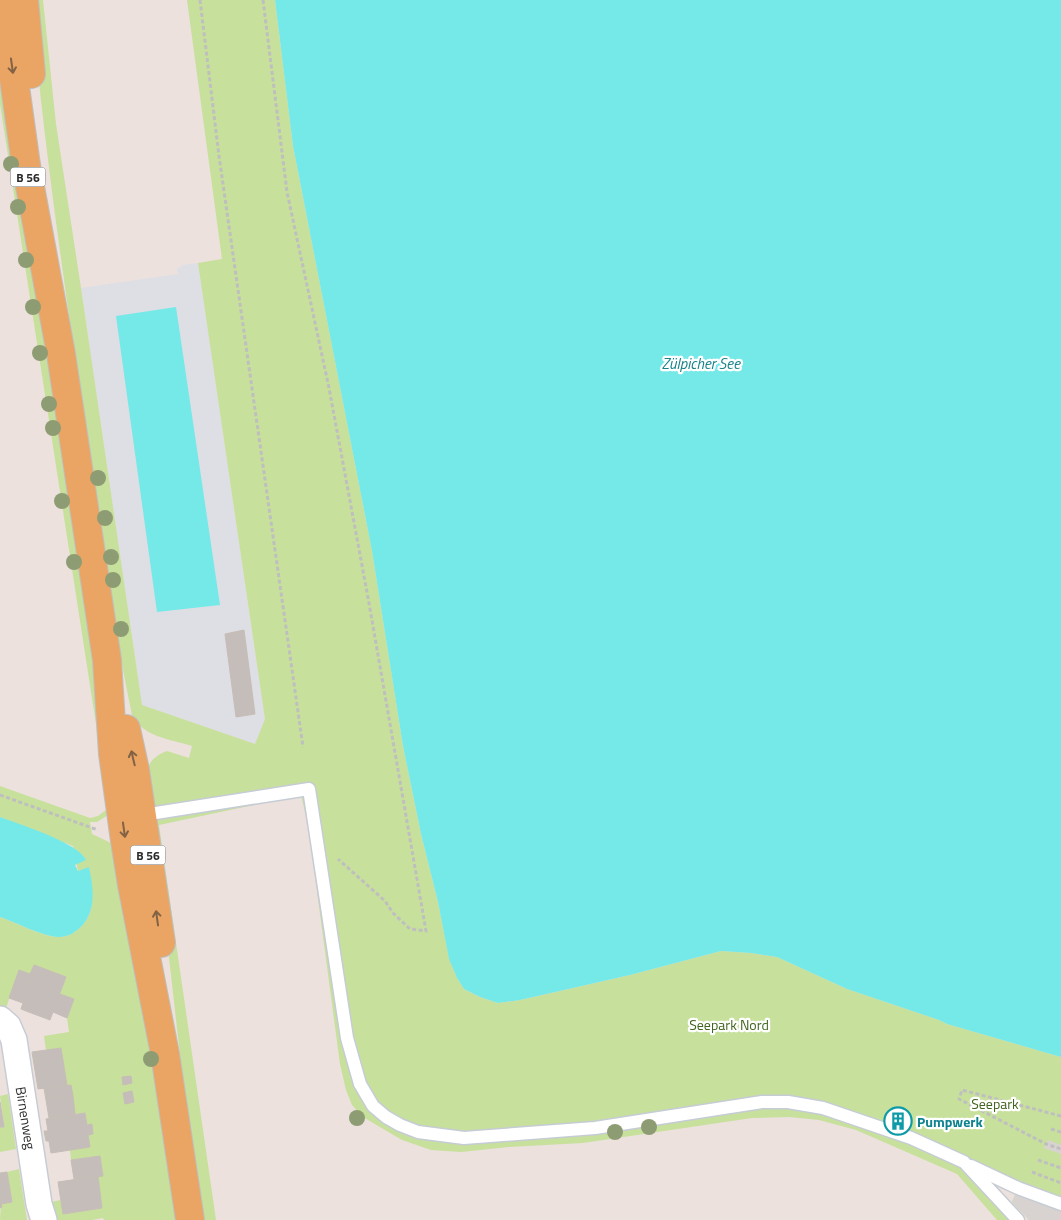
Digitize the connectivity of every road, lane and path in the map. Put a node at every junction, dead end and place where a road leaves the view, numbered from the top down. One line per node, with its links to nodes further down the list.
1 (3, 0): 5 (main road, B 56, one-way to 5)
2 (24, 0): 5 (main road, B 56)
3 (200, 0): 7 (path)
4 (263, 0): 10 (path)
5 (61, 354): 6 (main road, B 56)
6 (107, 660): 9 (main road, B 56, one-way to 6); 11 (main road, B 56, one-way to 11)
7 (303, 747)
8 (0, 795): 11 (path)
9 (143, 815): 10 (lane); 13 (main road, B 56, one-way to 9)
10 (317, 840): 19 (lane)
11 (125, 841): 13 (main road, B 56)
12 (0, 1019): 24 (street, Birnenweg)
13 (165, 1054): 25 (main road, B 56)
14 (1061, 1116): 17 (path)
15 (1051, 1129): 16 (path)
16 (1061, 1132)
17 (1061, 1149)
18 (1038, 1160): 20 (path)
19 (964, 1162): 23 (lane); 26 (lane)
20 (1061, 1168)
21 (1032, 1172): 22 (path)
22 (1061, 1183)
23 (1061, 1204)
24 (44, 1220)
25 (190, 1220)
26 (1018, 1220)

